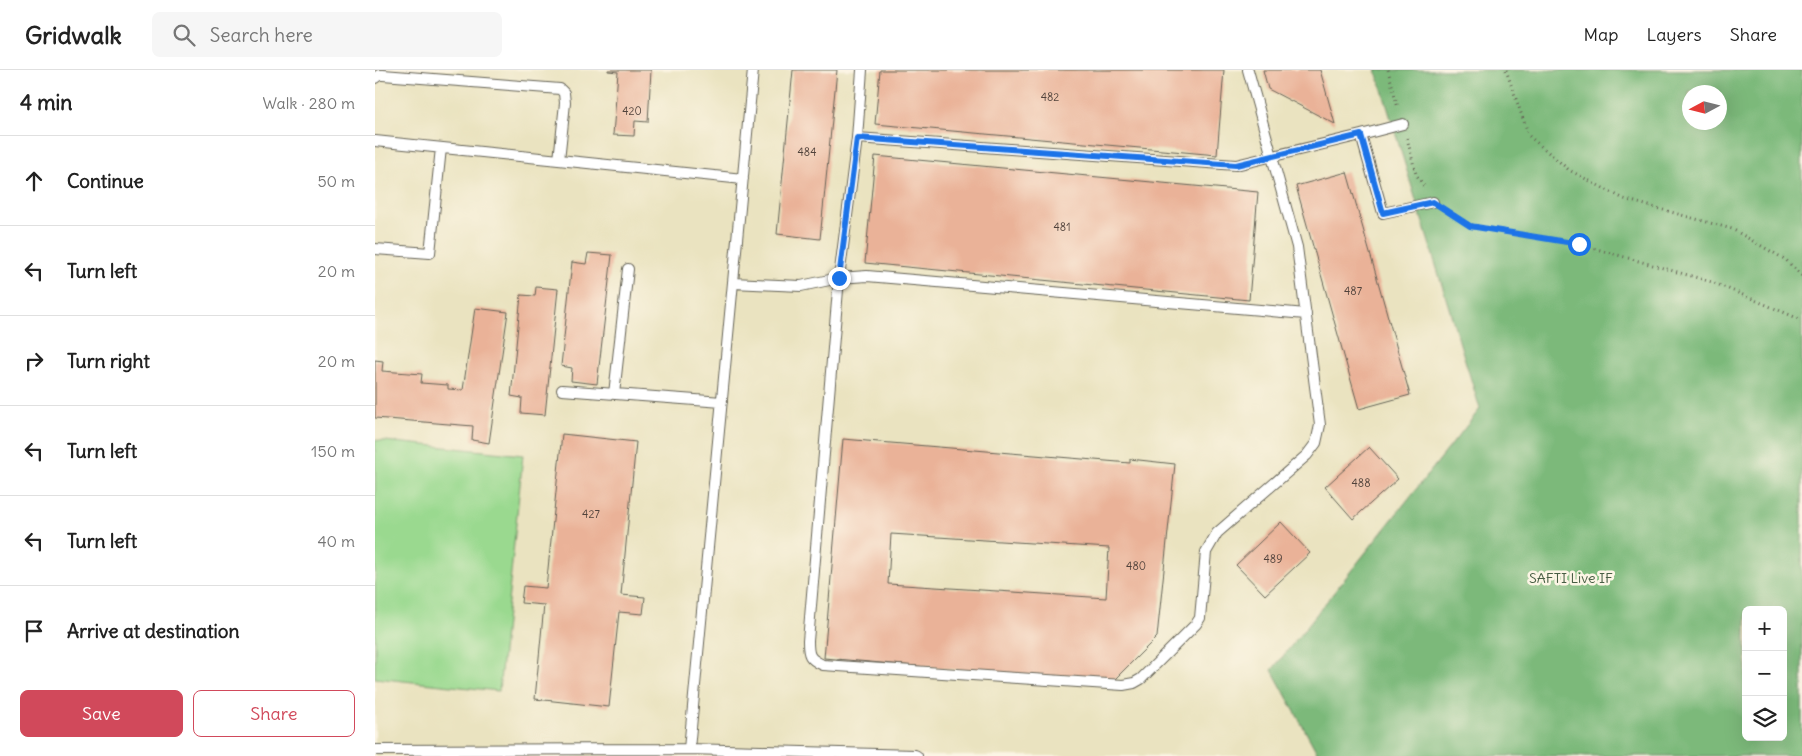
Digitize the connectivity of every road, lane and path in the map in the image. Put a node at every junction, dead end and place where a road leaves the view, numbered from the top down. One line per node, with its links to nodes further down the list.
1 (753, 70): 13 (lane)
2 (862, 70): 8 (lane)
3 (1249, 70): 11 (lane)
4 (1506, 70): 17 (path)
5 (375, 78): 12 (lane)
6 (1403, 124): 7 (lane)
7 (1361, 135): 11 (lane); 14 (lane)
8 (857, 138): 11 (lane); 18 (lane)
9 (375, 141): 10 (lane)
10 (441, 148): 12 (lane); 15 (lane)
11 (1273, 158): 20 (lane)
12 (559, 160): 13 (lane)
13 (743, 179): 19 (lane)
14 (1433, 202): 21 (path)
15 (375, 249)
16 (629, 268): 23 (lane)
17 (1802, 276)
18 (839, 278): 19 (lane); 20 (lane); 20 (lane)
19 (733, 283): 24 (lane)
20 (1306, 314)
21 (1802, 320)
22 (562, 390): 23 (lane)
23 (614, 394): 24 (lane)
24 (722, 402): 25 (lane)
25 (689, 748): 27 (lane); 28 (lane)
26 (380, 752): 27 (lane)
27 (474, 753)
28 (917, 756)

